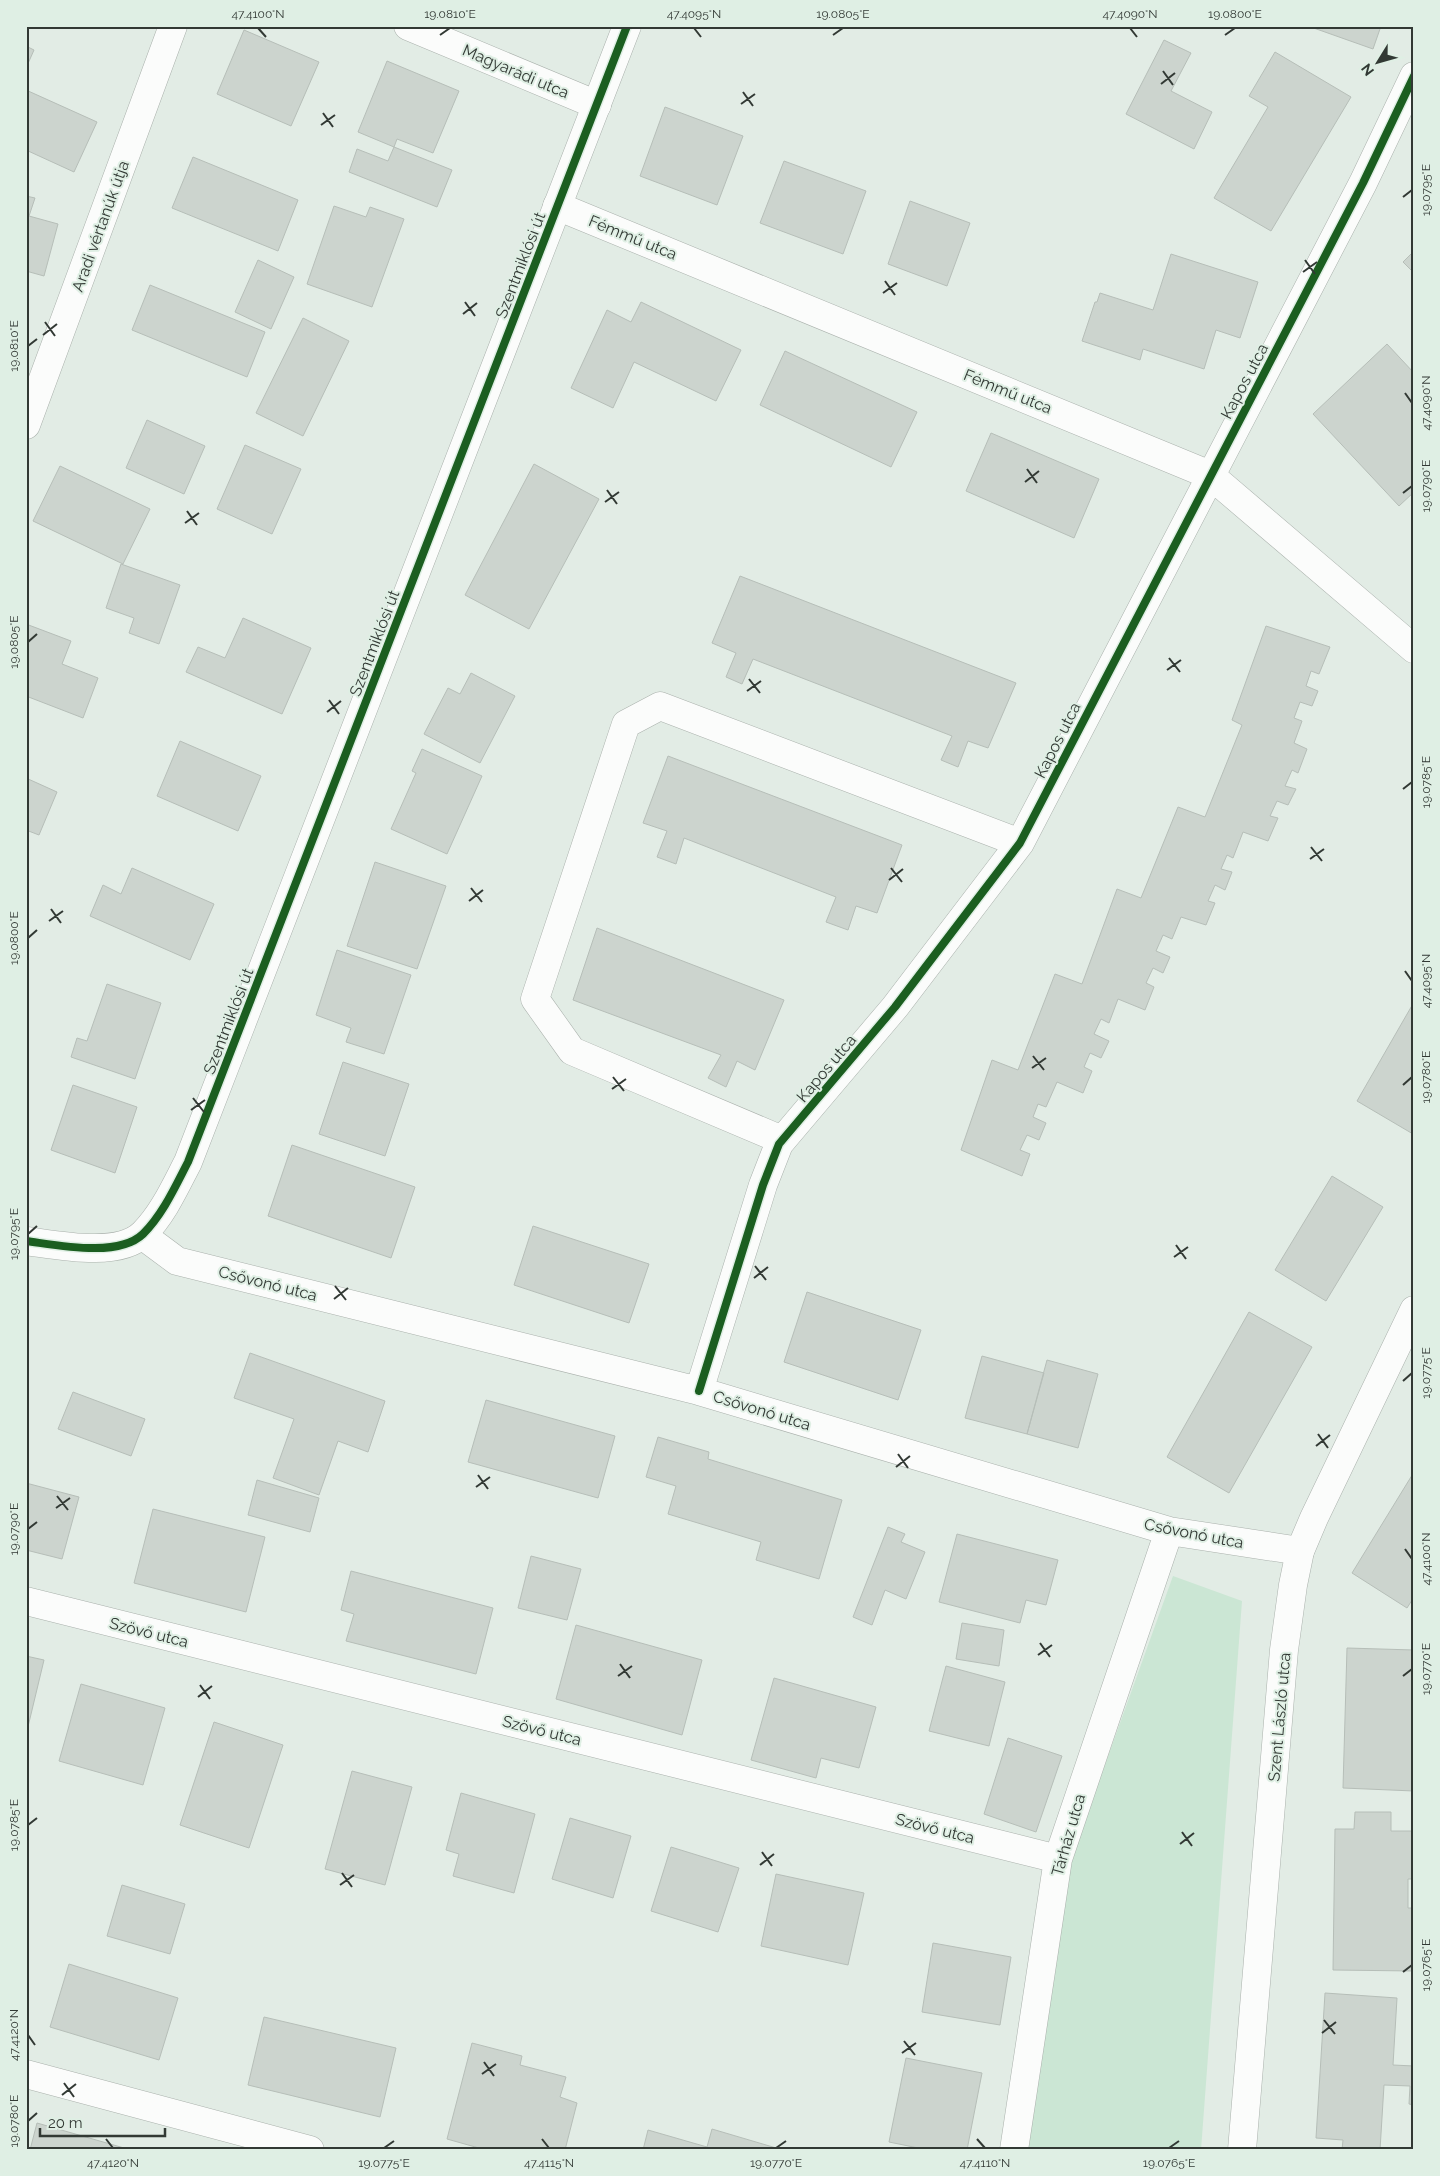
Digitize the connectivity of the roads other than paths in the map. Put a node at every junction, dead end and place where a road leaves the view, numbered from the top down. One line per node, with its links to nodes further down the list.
1 (173, 26): 7 (street, Aradi vértanúk útja)
2 (408, 26): 5 (street, Magyarádi utca)
3 (627, 26): 5 (street, Szentmiklósi út)
4 (1414, 76): 8 (street, Kapos utca)
5 (597, 105): 6 (street, Szentmiklósi út)
6 (557, 206): 8 (street, Fémmű utca); 12 (street, Szentmiklósi út)
7 (26, 425)
8 (1210, 475): 9 (street, Fémmű utca); 10 (street, Kapos utca)
9 (1414, 649)
10 (1020, 843): 11 (street, Kapos utca); 11 (street)
11 (782, 1140): 15 (street, Kapos utca)
12 (142, 1235): 13 (street, Szentmiklósi út); 15 (street, Csővonó utca)
13 (26, 1241)
14 (1414, 1310): 17 (street, Szent László utca)
15 (699, 1391): 16 (street, Csővonó utca)
16 (1169, 1531): 17 (street, Csővonó utca); 19 (street, Tárház utca)
17 (1300, 1551): 23 (street, Szent László utca)
18 (26, 1601): 19 (street, Szövő utca)
19 (1058, 1859): 22 (street, Tárház utca)
20 (26, 2074): 21 (street)
21 (310, 2150)
22 (1014, 2150)
23 (1242, 2150)

